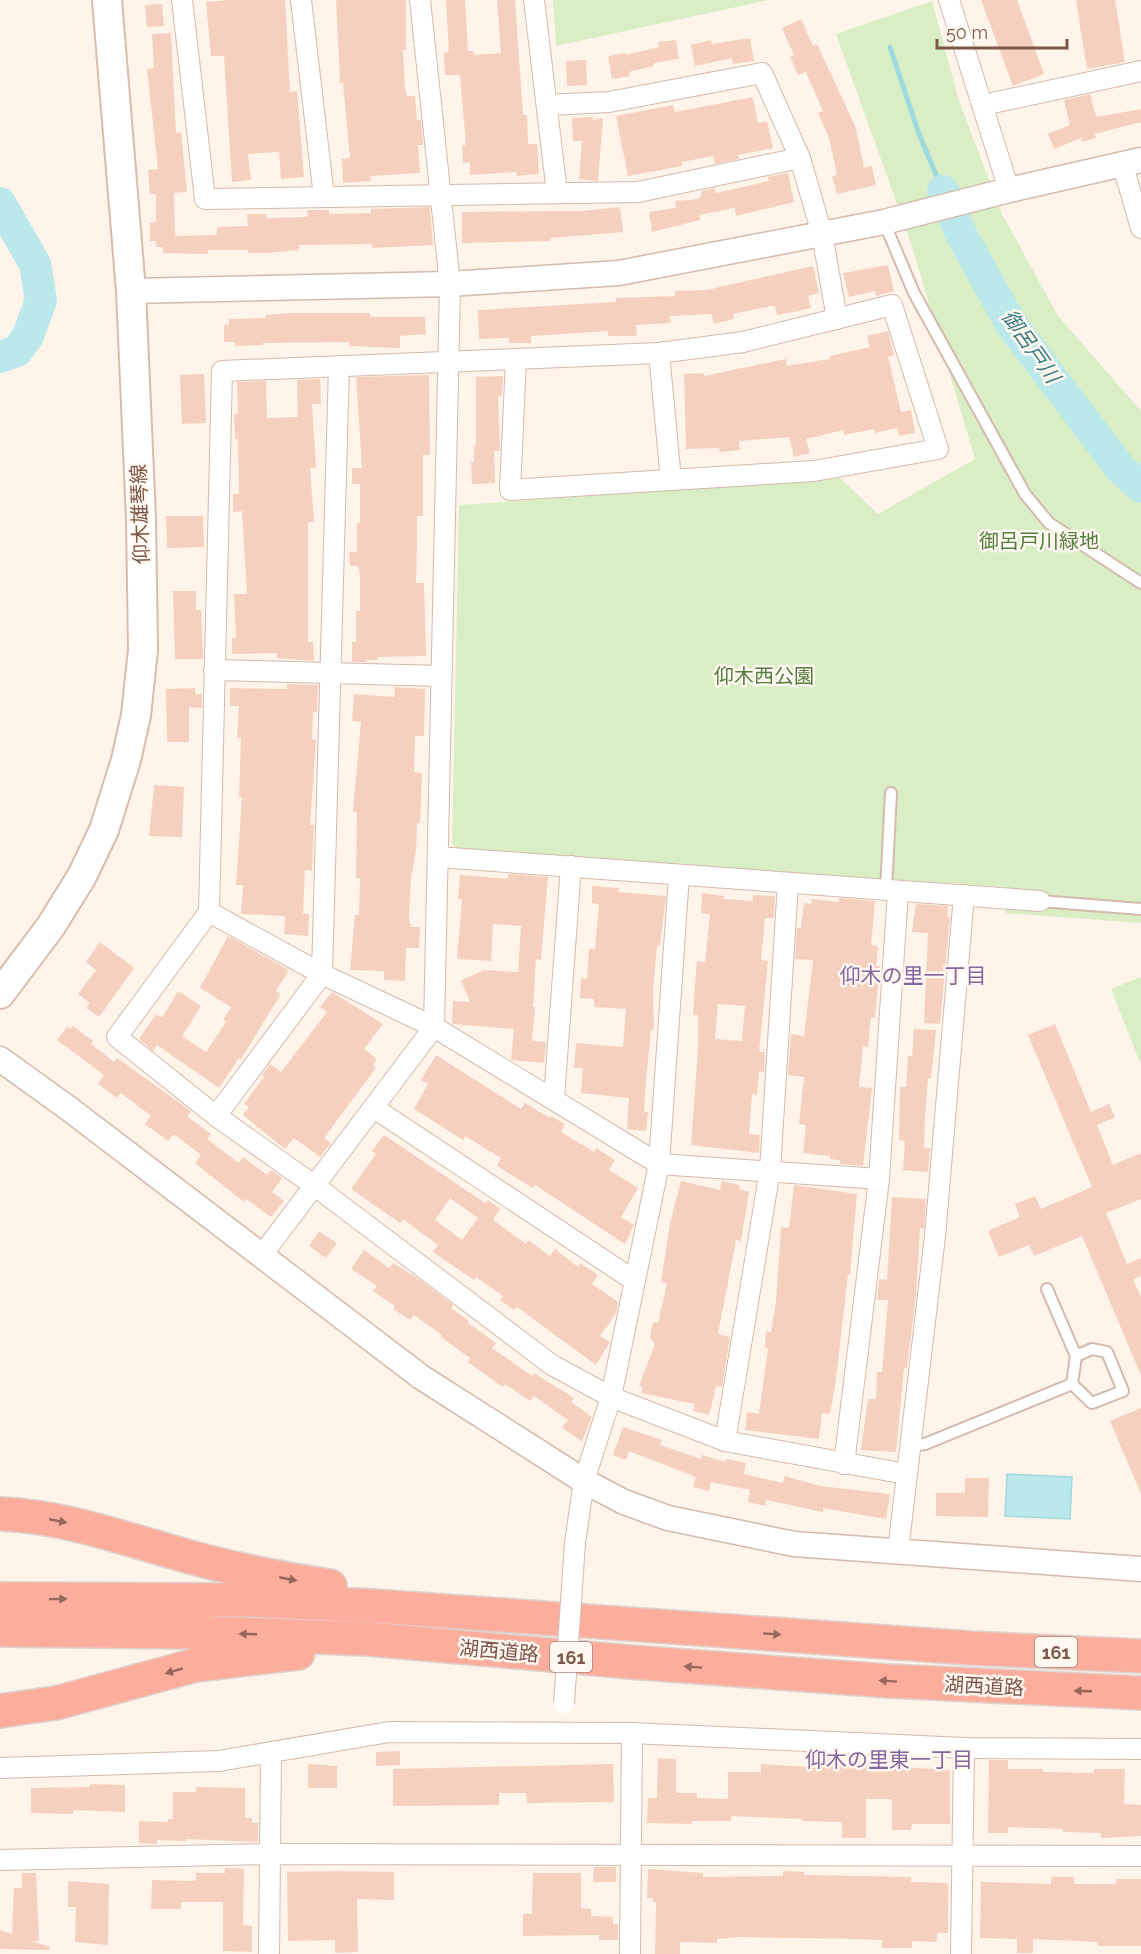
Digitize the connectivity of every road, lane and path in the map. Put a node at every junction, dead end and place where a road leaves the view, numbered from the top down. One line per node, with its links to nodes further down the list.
1 (107, 0): 20 (main road, 仰木雄琴線)
2 (182, 0): 15 (street)
3 (301, 0): 15 (street)
4 (420, 0): 14 (street)
5 (534, 0): 8 (street)
6 (949, 0): 9 (street)
7 (1141, 71): 9 (street)
8 (547, 105): 10 (street); 13 (street)
9 (983, 105): 12 (street)
10 (800, 158): 13 (street); 18 (street)
11 (1132, 161): 12 (street); 17 (street)
12 (1010, 190): 16 (street)
13 (558, 193): 14 (street)
14 (442, 195): 15 (street); 19 (street)
15 (324, 197)
16 (884, 222): 18 (street); 27 (lane)
17 (1141, 228)
18 (822, 234): 19 (street); 21 (street)
19 (450, 284): 20 (street); 24 (street)
20 (131, 291): 42 (main road, 仰木雄琴線)
21 (837, 319): 22 (street); 26 (street)
22 (659, 353): 23 (street); 26 (street)
23 (516, 359): 24 (street); 26 (street)
24 (450, 361): 25 (street); 30 (street)
25 (339, 366): 28 (street); 29 (street)
26 (671, 480)
27 (1141, 583)
28 (214, 670): 29 (street); 40 (street)
29 (332, 673): 30 (street); 41 (street)
30 (441, 676): 32 (street)
31 (891, 793): 36 (lane)
32 (438, 857): 33 (street); 43 (street)
33 (571, 866): 34 (street); 45 (street)
34 (679, 875): 35 (street); 48 (street)
35 (788, 883): 36 (street); 49 (street)
36 (892, 890): 37 (street); 50 (street)
37 (964, 896): 38 (street); 59 (street)
38 (1040, 901): 39 (lane)
39 (1141, 909)
40 (209, 912): 41 (street); 47 (street)
41 (322, 974): 43 (street); 47 (street)
42 (0, 994)
43 (434, 1027): 45 (street); 46 (street)
44 (0, 1059): 52 (street)
45 (554, 1098): 48 (street)
46 (374, 1108): 51 (street); 53 (street)
47 (216, 1116): 51 (street)
48 (659, 1164): 49 (street); 53 (street)
49 (770, 1170): 50 (street); 58 (street)
50 (879, 1179): 60 (street)
51 (315, 1186): 52 (street); 57 (street)
52 (262, 1255): 62 (street)
53 (635, 1281): 57 (street)
54 (1047, 1290): 55 (lane)
55 (1076, 1356): 56 (lane); 56 (lane)
56 (1072, 1384): 59 (lane)
57 (611, 1396): 58 (street); 62 (street)
58 (725, 1441): 60 (street)
59 (910, 1446): 61 (street)
60 (844, 1464): 61 (street)
61 (906, 1474): 64 (street)
62 (584, 1481): 64 (street); 73 (street, bridge)
63 (0, 1514): 67 (highway, one-way to 67)
64 (898, 1551): 65 (street)
65 (1141, 1569)
66 (0, 1599): 67 (highway, 湖西道路 / 161, one-way to 67)
67 (630, 1623): 69 (highway, 湖西道路 / 161, one-way to 69)
68 (0, 1630): 70 (highway, 湖西道路 / 161, one-way to 68)
69 (1141, 1656)
70 (630, 1662): 71 (highway, 湖西道路 / 161, one-way to 70); 72 (highway, one-way to 72)
71 (1141, 1693)
72 (0, 1711)
73 (564, 1731): 74 (street); 77 (street)
74 (632, 1733): 75 (street); 80 (street)
75 (964, 1748): 76 (street); 81 (street)
76 (1141, 1749)
77 (271, 1753): 78 (street); 79 (street)
78 (0, 1768)
79 (271, 1854): 80 (street); 83 (street); 84 (street)
80 (631, 1855): 81 (street); 85 (street)
81 (962, 1856): 82 (street); 86 (street)
82 (1141, 1856)
83 (0, 1860)
84 (269, 1954)
85 (630, 1954)
86 (961, 1954)

